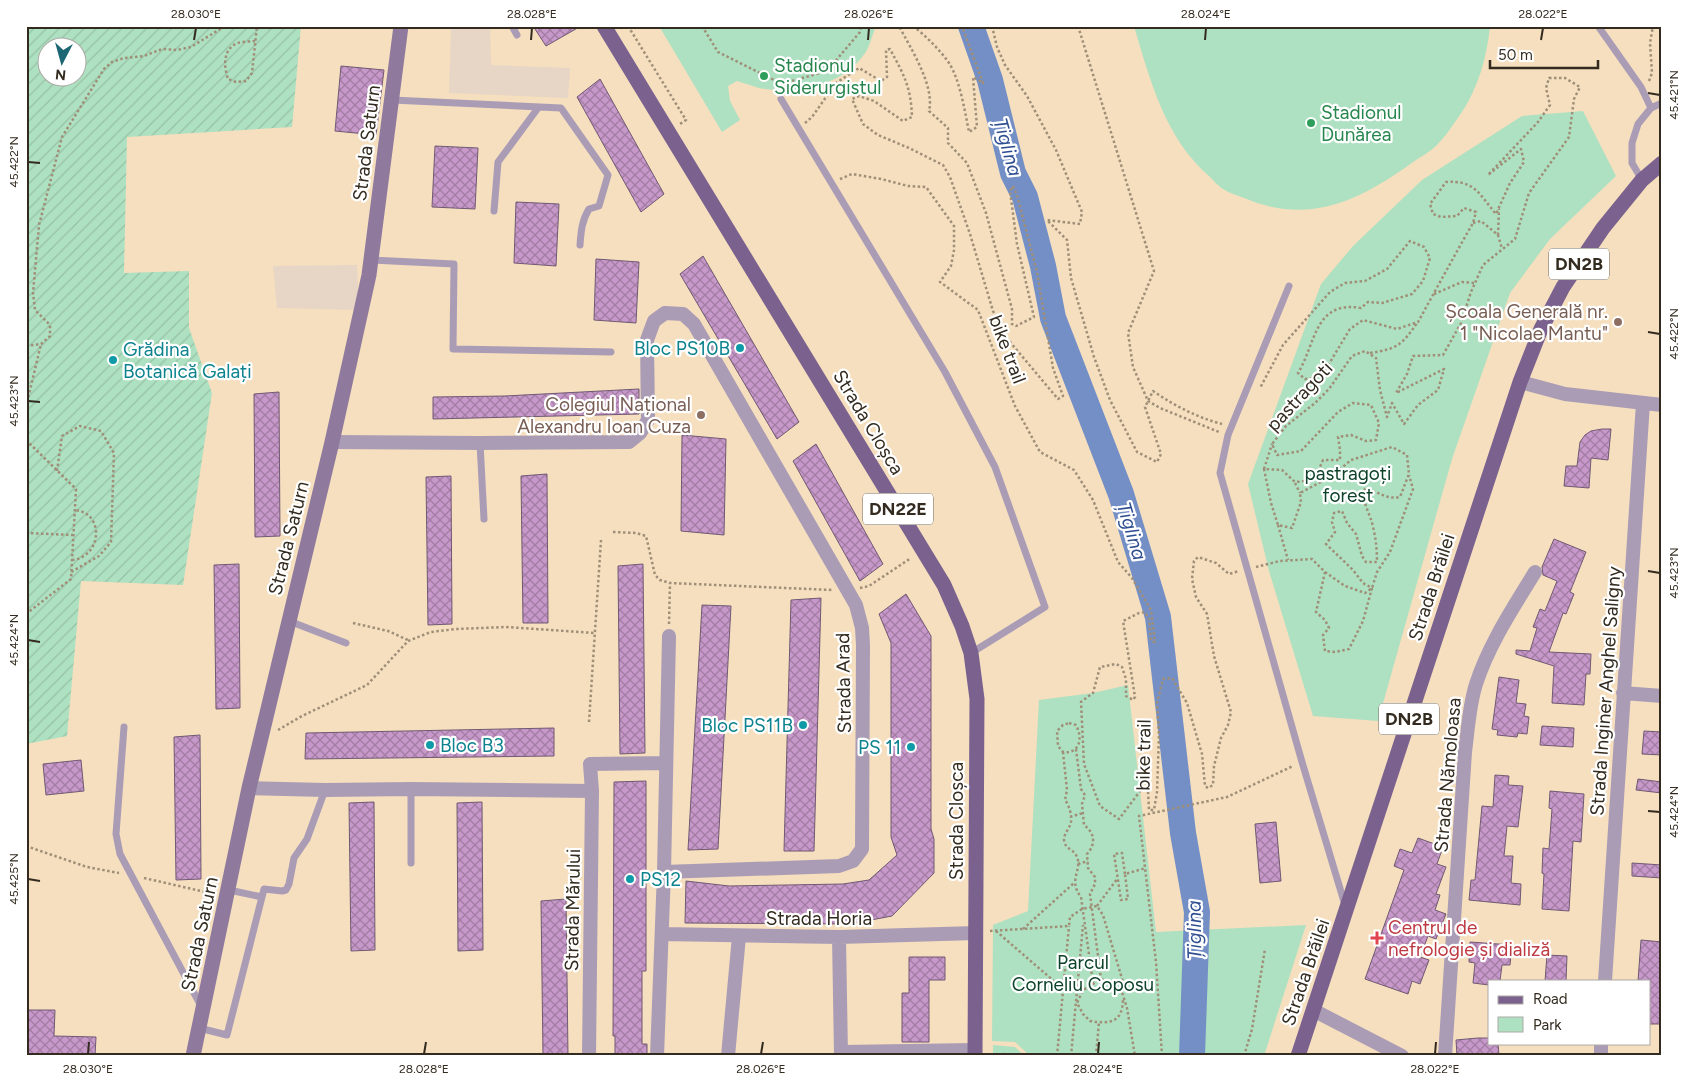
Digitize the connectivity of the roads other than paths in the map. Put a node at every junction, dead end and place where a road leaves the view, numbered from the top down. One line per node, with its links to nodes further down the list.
1 (401, 26): 7 (street, Strada Saturn)
2 (512, 26): 5 (lane)
3 (604, 26): 28 (main road, Strada Cloșca / DN22E)
4 (1598, 26): 10 (lane)
5 (516, 35)
6 (781, 99): 28 (lane)
7 (392, 100): 9 (lane); 15 (street, Strada Saturn)
8 (1662, 103): 10 (lane)
9 (538, 108): 13 (lane); 14 (lane)
10 (1651, 108): 12 (lane)
11 (1662, 163): 12 (main road, Strada Brăilei / DN2B)
12 (1642, 180): 18 (main road, Strada Brăilei / DN2B)
13 (494, 211)
14 (580, 245)
15 (371, 260): 17 (lane); 21 (street, Strada Saturn)
16 (1289, 286): 41 (lane)
17 (611, 352)
18 (1520, 382): 19 (street); 41 (main road, Strada Brăilei / DN2B)
19 (1643, 403): 20 (street); 29 (street, Strada Inginer Anghel Saligny)
20 (1662, 405)
21 (332, 442): 22 (street); 25 (street, Strada Saturn)
22 (480, 443): 23 (lane); 38 (street, Strada Arad)
23 (484, 520)
24 (1535, 572): 58 (street, Strada Nămoloasa)
25 (289, 621): 27 (lane); 33 (street, Strada Saturn)
26 (669, 636): 32 (street)
27 (346, 643)
28 (971, 653): 42 (main road, Strada Cloșca / DN22E)
29 (1623, 693): 30 (street); 46 (street, Strada Inginer Anghel Saligny)
30 (1662, 696)
31 (124, 727): 48 (lane)
32 (666, 763): 36 (street, Strada Mărului); 38 (street)
33 (249, 788): 35 (street); 39 (street, Strada Saturn)
34 (411, 789): 35 (street); 36 (street); 37 (lane)
35 (325, 790): 40 (lane)
36 (592, 791): 53 (street, Strada Mărului)
37 (411, 863)
38 (664, 872): 43 (street)
39 (229, 890): 40 (lane); 48 (street, Strada Saturn)
40 (262, 897): 49 (lane)
41 (1347, 912): 47 (main road, Strada Brăilei / DN2B)
42 (976, 933): 45 (street, Strada Horia); 50 (main road, Strada Cloșca / DN22E)
43 (662, 934): 44 (street, Strada Horia); 54 (street)
44 (739, 936): 45 (street, Strada Horia); 55 (street)
45 (839, 938): 51 (street)
46 (1605, 980)
47 (1313, 1010): 56 (main road, Strada Brăilei / DN2B); 57 (street)
48 (203, 1011): 49 (street, Strada Saturn)
49 (199, 1028): 52 (street, Strada Saturn)
50 (975, 1053): 51 (street)
51 (841, 1054)
52 (193, 1056)
53 (589, 1056)
54 (657, 1056)
55 (728, 1056)
56 (1298, 1056)
57 (1402, 1056)
58 (1445, 1056)

